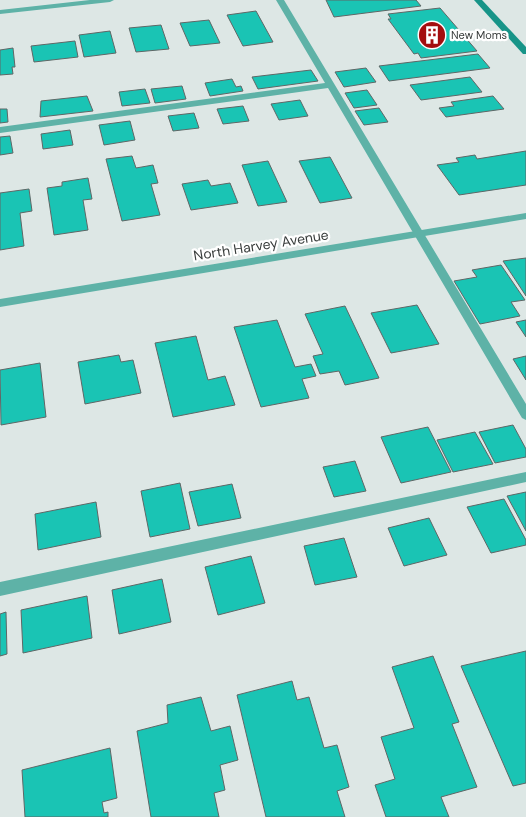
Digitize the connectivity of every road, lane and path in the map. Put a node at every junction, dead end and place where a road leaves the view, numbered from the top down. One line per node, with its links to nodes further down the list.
1 (110, 0): 4 (street)
2 (280, 0): 6 (street)
3 (478, 0): 5 (main road)
4 (0, 12)
5 (526, 52)
6 (330, 85): 7 (street); 9 (street)
7 (0, 130)
8 (526, 216): 9 (street, North Harvey Avenue)
9 (419, 234): 10 (street, North Harvey Avenue); 11 (street)
10 (0, 303)
11 (526, 415)
12 (526, 477): 13 (street)
13 (0, 589)

